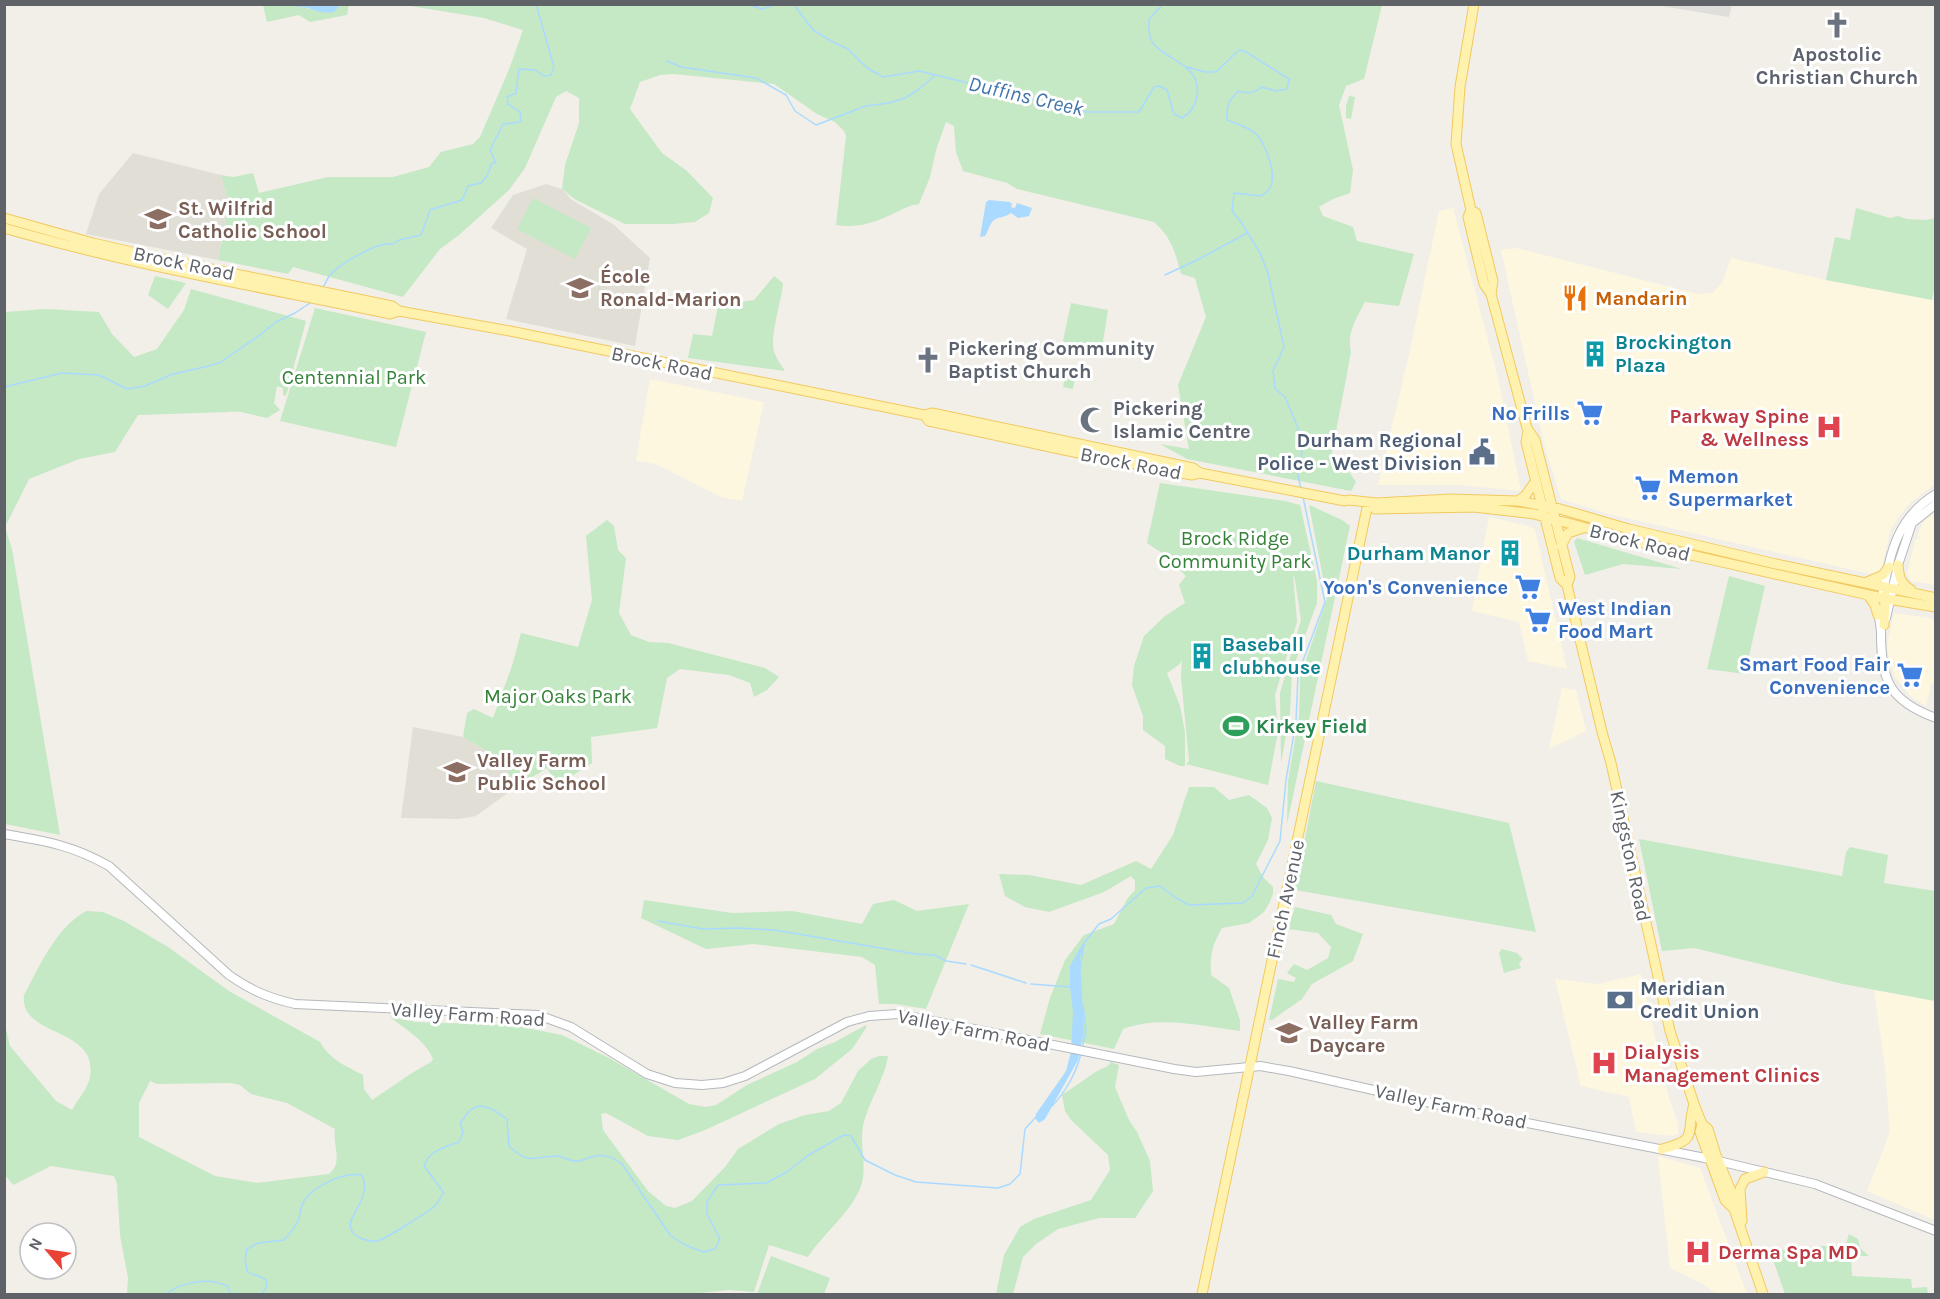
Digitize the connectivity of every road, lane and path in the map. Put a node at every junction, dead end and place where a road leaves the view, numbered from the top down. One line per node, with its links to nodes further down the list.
1 (1474, 4): 6 (main road, Kingston Road)
2 (4, 218): 4 (main road, Brock Road)
3 (4, 228): 4 (main road, Brock Road)
4 (291, 289): 5 (main road, Brock Road)
5 (924, 415): 7 (main road, Brock Road); 8 (main road, Brock Road)
6 (1528, 432): 10 (main road, Kingston Road); 16 (main road, Kingston Road)
7 (1116, 452): 8 (main road); 9 (main road, Brock Road)
8 (1105, 458): 9 (main road, Brock Road)
9 (1200, 473): 15 (main road, Brock Road)
10 (1535, 482): 12 (main road); 14 (main road, Kingston Road)
11 (1935, 494): 21 (street)
12 (1518, 501): 14 (main road, Brock Road); 15 (main road, Brock Road)
13 (1935, 504): 21 (street)
14 (1542, 505): 16 (main road, Brock Road); 17 (main road, Kingston Road)
15 (1367, 506): 17 (main road, Brock Road); 35 (main road, Finch Avenue)
16 (1552, 508): 18 (main road, Kingston Road); 22 (main road, Brock Road)
17 (1544, 516): 18 (main road, Brock Road); 24 (main road, Kingston Road)
18 (1555, 519): 19 (main road, Brock Road); 20 (main road, Kingston Road)
19 (1584, 528): 20 (main road); 22 (main road, Brock Road)
20 (1561, 546): 24 (main road, Kingston Road)
21 (1893, 566): 23 (main road); 25 (street); 26 (main road)
22 (1774, 569): 23 (main road, Brock Road); 27 (main road, Brock Road)
23 (1866, 582): 25 (main road, Brock Road)
24 (1567, 585): 36 (main road, Kingston Road)
25 (1889, 588): 26 (main road, Brock Road); 29 (main road)
26 (1916, 593): 28 (main road, Brock Road)
27 (1868, 595): 29 (main road, Brock Road); 31 (main road)
28 (1935, 598)
29 (1886, 599): 30 (main road, Brock Road); 31 (street); 32 (main road)
30 (1935, 607)
31 (1878, 615): 32 (street)
32 (1882, 628): 33 (street)
33 (1935, 718)
34 (4, 834): 35 (street, Valley Farm Road)
35 (1250, 1066): 37 (street, Valley Farm Road); 42 (main road, Finch Avenue)
36 (1694, 1104): 37 (main road); 38 (main road, Kingston Road)
37 (1662, 1149): 38 (street, Valley Farm Road)
38 (1715, 1161): 39 (street, Valley Farm Road); 41 (main road, Kingston Road)
39 (1764, 1172): 40 (street, Valley Farm Road); 41 (main road)
40 (1935, 1231)
41 (1745, 1238): 43 (main road, Kingston Road)
42 (1202, 1294)
43 (1763, 1294)

